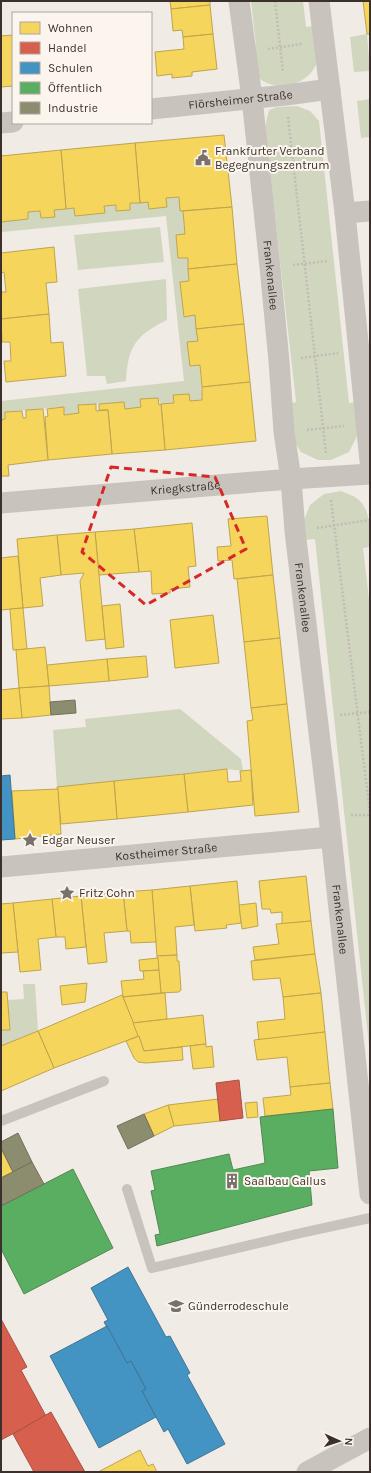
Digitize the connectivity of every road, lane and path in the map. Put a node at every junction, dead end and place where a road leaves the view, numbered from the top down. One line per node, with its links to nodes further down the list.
1 (240, 1): 6 (street, Frankenallee)
2 (275, 1): 5 (path)
3 (319, 1): 4 (street)
4 (324, 40): 5 (path); 7 (street)
5 (281, 48): 6 (path); 8 (path)
6 (246, 52): 9 (street, Frankenallee)
7 (330, 89): 8 (street, Flörsheimer Straße); 14 (street)
8 (286, 95): 9 (street, Flörsheimer Straße); 16 (path)
9 (252, 98): 10 (street, Flörsheimer Straße); 17 (street, Frankenallee)
10 (152, 109)
11 (12, 122): 12 (street)
12 (1, 123)
13 (370, 211): 14 (street)
14 (345, 214): 15 (street)
15 (350, 258): 16 (path); 18 (street)
16 (305, 263): 17 (path); 19 (path)
17 (270, 267): 20 (street, Frankenallee)
18 (359, 351): 19 (path); 25 (street)
19 (315, 356): 20 (path); 22 (path)
20 (279, 360): 27 (street, Frankenallee)
21 (351, 425): 22 (path)
22 (323, 428): 23 (path); 24 (path)
23 (300, 430)
24 (327, 461)
25 (370, 461)
26 (370, 474): 27 (street, Kriegkstraße)
27 (291, 479): 29 (street, Kriegkstraße); 35 (street, Frankenallee)
28 (330, 493): 31 (path)
29 (1, 503)
30 (370, 520): 31 (path)
31 (334, 525): 32 (path); 34 (path)
32 (312, 529)
33 (370, 712): 34 (path)
34 (358, 713): 35 (path); 36 (path)
35 (318, 718): 38 (street, Frankenallee)
36 (370, 814): 37 (path)
37 (344, 816)
38 (331, 837): 39 (street, Kostheimer Straße); 43 (street, Frankenallee)
39 (1, 867)
40 (104, 1081): 41 (lane)
41 (1, 1120)
42 (127, 1189): 44 (lane)
43 (370, 1194)
44 (370, 1218)
45 (370, 1438): 46 (street)
46 (307, 1472)

